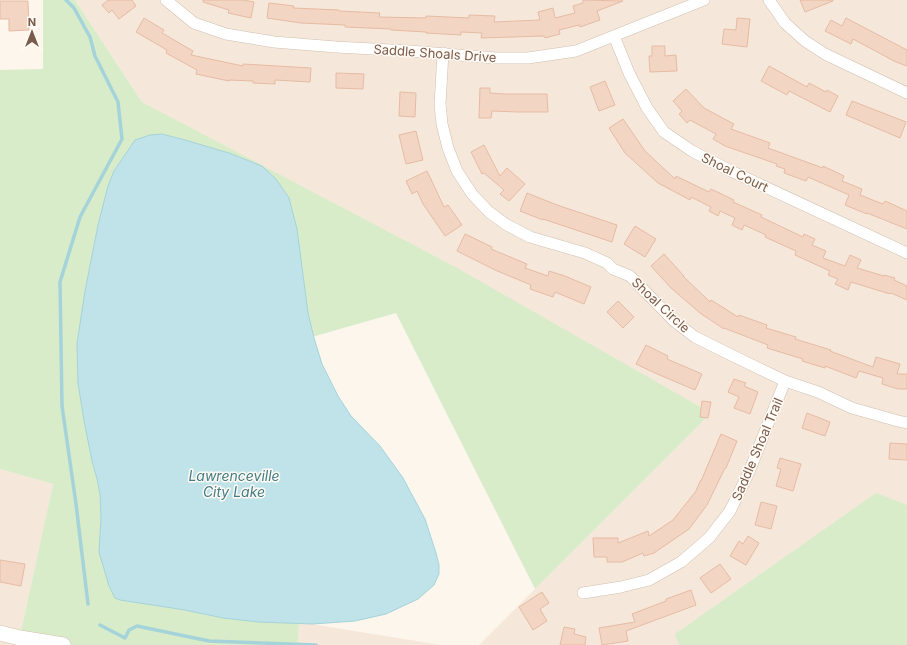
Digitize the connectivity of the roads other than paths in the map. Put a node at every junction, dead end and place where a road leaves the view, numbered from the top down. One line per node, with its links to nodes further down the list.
1 (166, 0): 5 (street, Saddle Shoals Drive)
2 (704, 0): 4 (street, Saddle Shoals Drive)
3 (769, 0): 6 (street)
4 (614, 36): 5 (street, Saddle Shoals Drive); 7 (street, Shoal Court)
5 (443, 54): 8 (street, Shoal Circle)
6 (907, 94)
7 (907, 253)
8 (785, 381): 9 (street, Shoal Circle); 10 (street, Saddle Shoal Trail)
9 (907, 423)
10 (583, 593)
11 (0, 633): 12 (street)
12 (63, 645)

